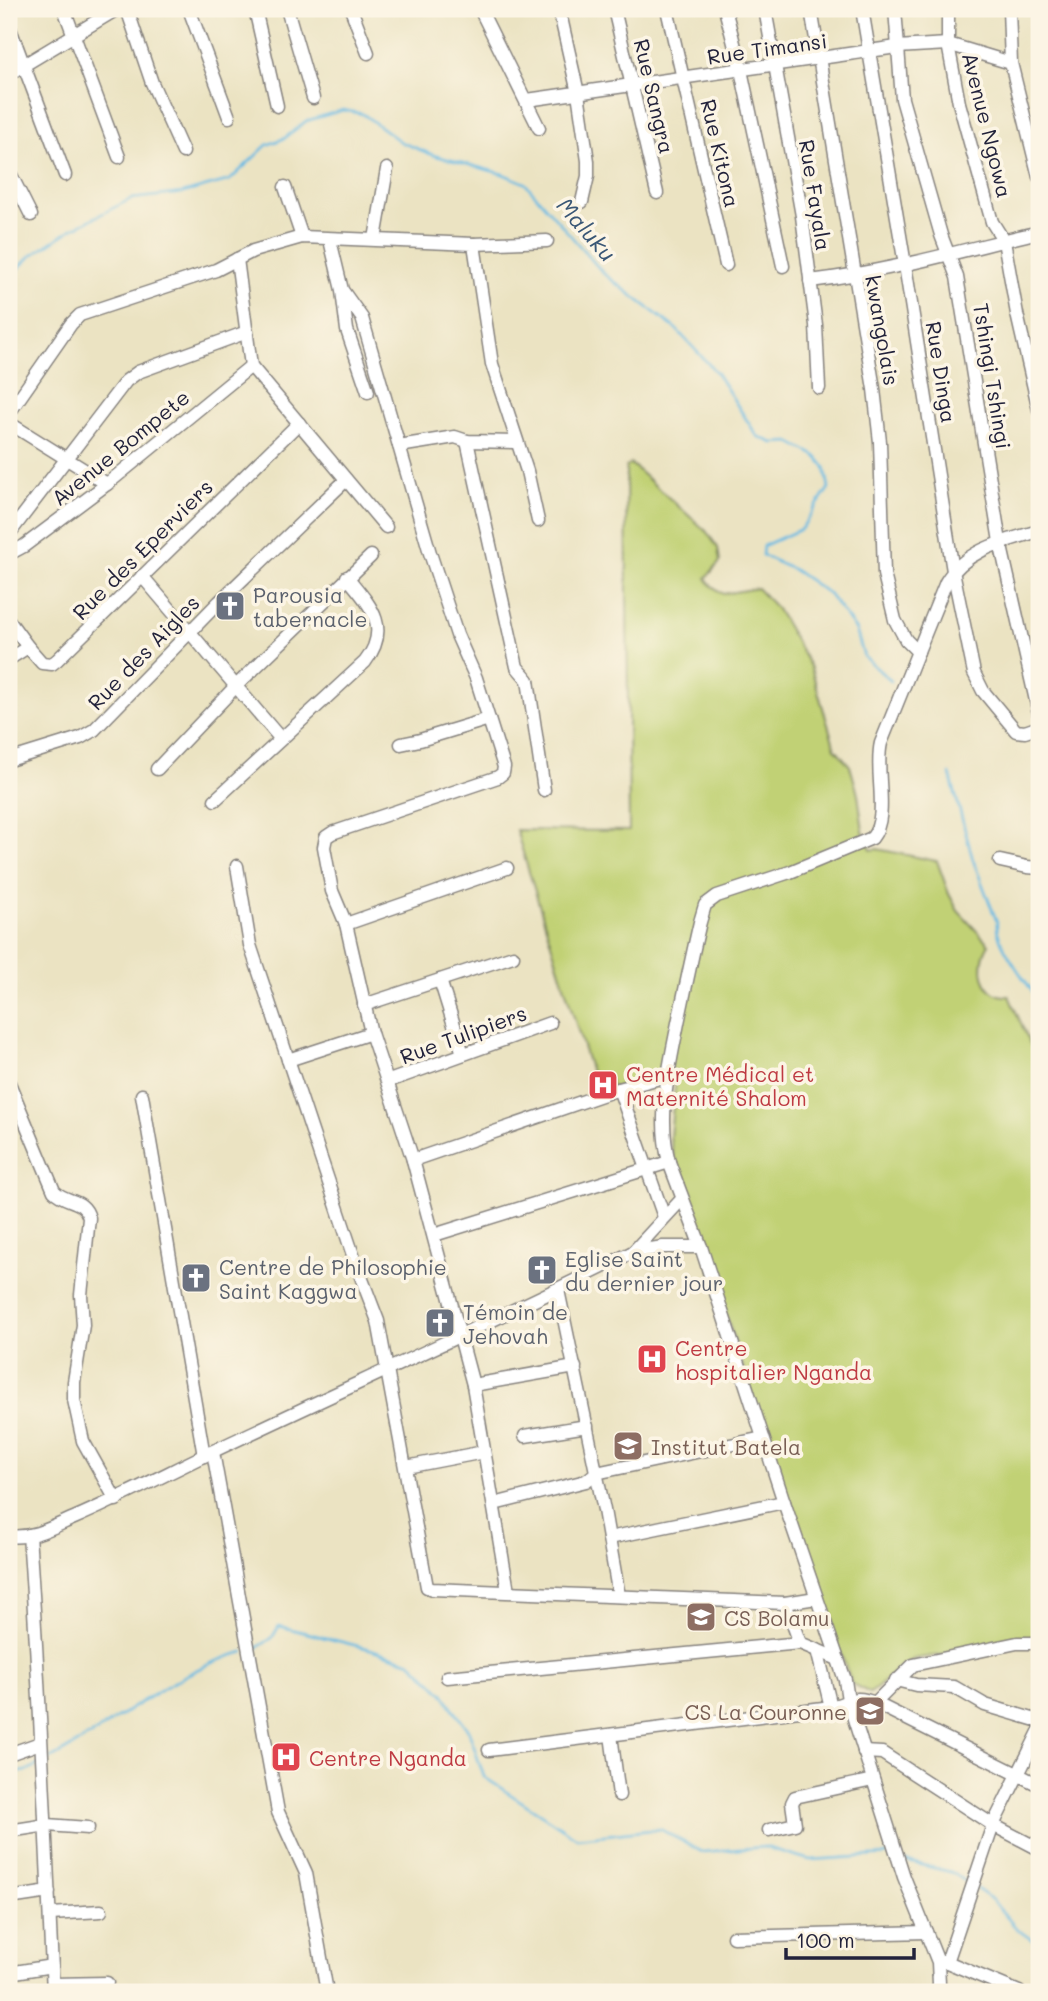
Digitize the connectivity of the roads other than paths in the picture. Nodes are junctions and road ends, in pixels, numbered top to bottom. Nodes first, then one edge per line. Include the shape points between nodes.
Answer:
1 (64, 9) edge
2 (117, 9) edge
3 (127, 9) edge
4 (189, 9) edge
5 (255, 9) edge
6 (287, 9) edge
7 (351, 9) edge
8 (480, 9) edge
9 (559, 9) edge
10 (614, 9) edge
11 (667, 9) edge
12 (725, 9) edge
13 (765, 9) edge
14 (811, 9) edge
15 (862, 9) edge
16 (895, 9) edge
17 (948, 9) edge
18 (1009, 9) edge
19 (9, 26) edge
20 (73, 36) junction
21 (948, 44) junction
22 (897, 47) junction
23 (869, 52) junction
24 (368, 53) dead end
25 (820, 60) junction
26 (1011, 63) junction
27 (24, 65) junction
28 (773, 66) junction
29 (741, 70) junction
30 (9, 74) edge
31 (684, 79) junction
32 (634, 86) junction
33 (578, 93) junction
34 (313, 98) dead end
35 (527, 100) junction
36 (277, 106) dead end
37 (229, 117) dead end
38 (539, 128) dead end
39 (183, 152) dead end
40 (119, 157) dead end
41 (387, 169) dead end
42 (9, 171) edge
43 (65, 175) dead end
44 (1039, 177) edge
45 (285, 187) dead end
46 (657, 193) dead end
47 (582, 202) dead end
48 (31, 215) dead end
49 (1039, 233) edge
50 (302, 237) junction
51 (375, 239) junction
52 (330, 240) junction
53 (547, 241) dead end
54 (1004, 241) junction
55 (474, 244) junction
56 (949, 256) junction
57 (237, 259) junction
58 (726, 265) dead end
59 (905, 265) junction
60 (783, 266) dead end
61 (854, 276) junction
62 (810, 281) junction
63 (342, 290) junction
64 (247, 332) junction
65 (251, 366) junction
66 (819, 388) dead end
67 (368, 392) dead end
68 (1039, 410) edge
69 (9, 413) edge
70 (299, 422) junction
71 (9, 423) edge
72 (467, 441) junction
73 (516, 442) junction
74 (399, 446) junction
75 (67, 460) junction
76 (346, 480) junction
77 (107, 484) junction
78 (538, 521) dead end
79 (386, 527) dead end
80 (1039, 531) edge
81 (9, 534) edge
82 (1000, 542) junction
83 (9, 554) edge
84 (371, 556) dead end
85 (953, 571) junction
86 (142, 576) junction
87 (347, 577) junction
88 (9, 621) edge
89 (190, 631) junction
90 (28, 647) junction
91 (918, 652) junction
92 (9, 659) edge
93 (237, 685) junction
94 (1039, 714) edge
95 (489, 719) junction
96 (1039, 727) edge
97 (281, 738) junction
98 (401, 744) dead end
99 (9, 760) edge
100 (157, 769) dead end
101 (544, 790) dead end
102 (215, 800) dead end
103 (1000, 861) dead end
104 (237, 866) dead end
105 (506, 868) dead end
106 (1039, 868) edge
107 (346, 923) junction
108 (513, 956) dead end
109 (440, 980) junction
110 (364, 1005) junction
111 (550, 1023) dead end
112 (371, 1033) junction
113 (463, 1054) junction
114 (288, 1060) junction
115 (667, 1076) junction
116 (388, 1081) junction
117 (9, 1083) edge
118 (619, 1089) junction
119 (142, 1094) dead end
120 (413, 1160) junction
121 (668, 1162) junction
122 (648, 1170) junction
123 (682, 1199) junction
124 (664, 1217) junction
125 (434, 1235) junction
126 (701, 1247) junction
127 (633, 1252) junction
128 (558, 1290) junction
129 (461, 1335) junction
130 (575, 1367) junction
131 (389, 1371) junction
132 (473, 1385) junction
133 (587, 1426) junction
134 (525, 1436) dead end
135 (763, 1438) junction
136 (484, 1452) junction
137 (209, 1454) junction
138 (406, 1467) junction
139 (596, 1473) junction
140 (116, 1500) junction
141 (783, 1502) junction
142 (494, 1504) junction
143 (29, 1535) junction
144 (9, 1536) edge
145 (609, 1538) junction
146 (508, 1591) junction
147 (619, 1596) junction
148 (816, 1598) junction
149 (785, 1603) junction
150 (800, 1643) junction
151 (1039, 1643) edge
152 (817, 1650) junction
153 (838, 1659) junction
154 (447, 1677) dead end
155 (896, 1680) junction
156 (848, 1700) junction
157 (875, 1703) junction
158 (831, 1707) junction
159 (1039, 1721) edge
160 (1039, 1732) edge
161 (611, 1735) junction
162 (40, 1746) junction
163 (489, 1750) dead end
164 (864, 1752) junction
165 (9, 1754) edge
166 (1019, 1776) junction
167 (873, 1780) junction
168 (1039, 1785) edge
169 (619, 1795) dead end
170 (47, 1825) junction
171 (993, 1825) junction
172 (88, 1828) dead end
173 (769, 1830) dead end
174 (9, 1831) edge
175 (1039, 1849) edge
176 (49, 1892) junction
177 (9, 1898) edge
178 (101, 1911) dead end
179 (51, 1914) junction
180 (926, 1932) junction
181 (733, 1937) dead end
182 (943, 1962) junction
183 (52, 1966) junction
184 (9, 1973) edge
185 (107, 1983) dead end
186 (53, 1988) edge
187 (327, 1992) edge
188 (937, 1992) edge
189 (1019, 1992) edge

1 - 20 street
2 - 20 street
3 - 39 street via 152,83
4 - 37 street
5 - 36 street
6 - 34 street
7 - 24 street
8 - 35 street
9 - 33 street
10 - 32 street, Rue Sangra
11 - 31 street, Rue Kitona
12 - 29 street
13 - 28 street, Rue Fayala
14 - 25 street, kwangolais
15 - 23 street, Rue Dinga
16 - 22 street, Tshingi Tshingi
17 - 21 street, Avenue Ngowa
18 - 26 street
19 - 27 street
20 - 27 street
20 - 40 street
21 - 22 street, Rue Timansi
21 - 26 street, Rue Timansi
21 - 54 street, Avenue Ngowa via 974,165 992,222
22 - 23 street, Rue Timansi
22 - 56 street, Tshingi Tshingi via 902,99
23 - 25 street, Rue Timansi
23 - 59 street, Rue Dinga
25 - 28 street, Rue Timansi
25 - 61 street, kwangolais
26 - 44 street
27 - 30 street
27 - 43 street
28 - 29 street, Rue Timansi
28 - 62 street, Rue Fayala
29 - 31 street, Rue Timansi
29 - 60 street
31 - 32 street, Rue Timansi
31 - 58 street, Rue Kitona
32 - 33 street, Rue Timansi
32 - 46 street, Rue Sangra
33 - 35 street, Rue Timansi
33 - 47 street via 588,161
35 - 38 street
41 - 51 street
42 - 48 street
45 - 50 street
49 - 54 street
50 - 52 street
50 - 57 street
51 - 52 street
51 - 55 street
52 - 63 street
53 - 55 street
54 - 56 street
54 - 68 street, Avenue Ngowa
55 - 73 street via 489,353
56 - 59 street
56 - 82 street, Tshingi Tshingi via 962,302
57 - 64 street
57 - 69 street via 80,315
59 - 61 street
59 - 85 street, Rue Dinga
61 - 62 street
61 - 91 street, kwangolais via 878,429 884,574 895,620
62 - 66 street, Rue Fayala
63 - 67 street via 347,330
63 - 74 street via 362,318
64 - 65 street
64 - 75 street via 133,376
65 - 70 street
65 - 77 street, Avenue Bompete
70 - 76 street
70 - 86 street, Rue des Eperviers
71 - 75 street
72 - 73 street
72 - 74 street via 455,437
72 - 101 street via 517,667 528,680
73 - 78 street
74 - 95 street via 454,628
75 - 77 street
75 - 81 street
76 - 79 street
76 - 89 street, Rue des Aigles
77 - 83 street, Avenue Bompete
80 - 82 street
82 - 85 street via 972,555
82 - 94 street, Tshingi Tshingi
84 - 87 street
85 - 91 street
85 - 96 street, Rue Dinga via 976,680 1013,728 1025,732
86 - 89 street
86 - 90 street, Rue des Eperviers via 52,664 42,663
87 - 93 street
87 - 97 street via 374,613 378,627 374,651
88 - 90 street
89 - 93 street
89 - 99 street, Rue des Aigles via 88,734
90 - 92 street
91 - 115 street via 879,750 879,823 872,838 717,896 705,905
93 - 97 street
93 - 100 street
95 - 98 street
95 - 107 street via 504,768 501,775 326,837 332,891
97 - 102 street
103 - 106 street
104 - 114 street via 250,946
105 - 107 street
107 - 110 street
108 - 109 street
109 - 110 street
109 - 113 street
110 - 112 street
111 - 113 street, Rue Tulipiers
112 - 114 street
112 - 116 street
113 - 116 street, Rue Tulipiers
114 - 131 street via 376,1315
115 - 118 street
115 - 121 street via 663,1122
116 - 120 street
117 - 140 street via 54,1191 84,1206 89,1218 74,1400 83,1441
118 - 120 street
118 - 122 street
119 - 137 street
120 - 125 street
121 - 122 street
121 - 123 street
122 - 124 street
122 - 125 street
123 - 124 street
123 - 126 street
124 - 127 street
125 - 129 street
126 - 127 street
126 - 135 street
127 - 128 street
128 - 129 street
128 - 130 street
129 - 131 street
129 - 132 street
130 - 132 street
130 - 133 street
131 - 137 street
131 - 138 street
132 - 136 street
133 - 134 street
133 - 139 street
135 - 139 street
135 - 141 street
136 - 138 street
136 - 142 street
137 - 140 street
137 - 187 street via 278,1812 306,1873
138 - 146 street via 427,1587
139 - 142 street via 586,1481
139 - 145 street
140 - 143 street
141 - 145 street
141 - 148 street
142 - 146 street
143 - 144 street
143 - 162 street
145 - 147 street
146 - 147 street
147 - 149 street
148 - 149 street
148 - 153 street
149 - 150 street
150 - 152 street
150 - 154 street
151 - 155 street via 1017,1643 930,1661 908,1668
152 - 153 street
152 - 158 street
153 - 156 street
155 - 157 street
155 - 159 street via 954,1687 985,1705
156 - 157 street via 862,1698
156 - 158 street
156 - 164 street
157 - 166 street
158 - 161 street
160 - 166 street
161 - 163 street
161 - 169 street
162 - 165 street
162 - 170 street
164 - 167 street
164 - 171 street via 882,1753
166 - 168 street
166 - 171 street
167 - 173 street via 795,1797 796,1824
167 - 180 street
170 - 172 street
170 - 174 street
170 - 176 street
171 - 175 street
171 - 182 street
176 - 177 street
176 - 179 street
178 - 179 street
179 - 183 street
180 - 181 street
180 - 182 street
182 - 188 street
182 - 189 street
183 - 184 street
183 - 186 street
185 - 186 street

